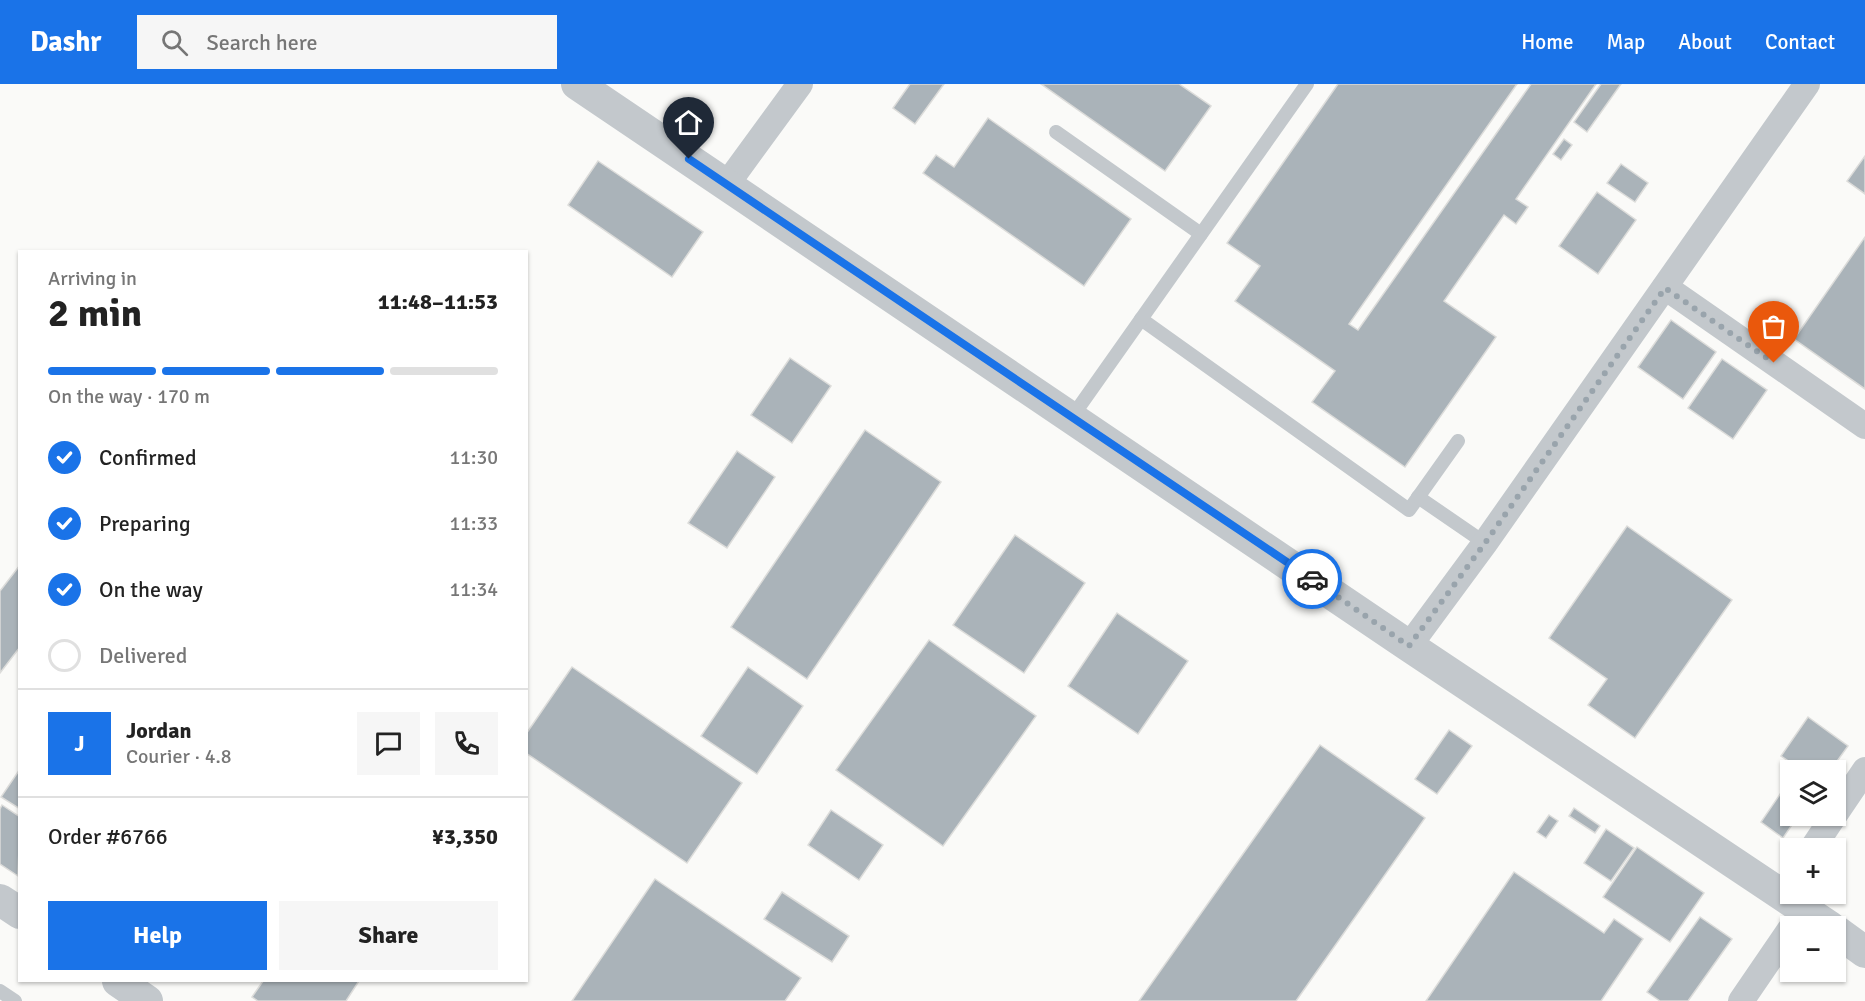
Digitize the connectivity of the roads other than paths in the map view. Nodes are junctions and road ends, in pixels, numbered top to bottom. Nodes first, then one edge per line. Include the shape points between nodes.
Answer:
1 (577, 84) edge
2 (800, 84) edge
3 (1307, 84) edge
4 (1807, 84) edge
5 (1056, 132) dead end
6 (727, 184) junction
7 (1201, 234) junction
8 (1665, 288) junction
9 (1141, 319) junction
10 (1072, 417) junction
11 (1865, 426) edge
12 (1458, 441) dead end
13 (1418, 497) junction
14 (1485, 543) junction
15 (1409, 646) junction
16 (1865, 770) edge
17 (1846, 798) edge
18 (0, 900) edge
19 (1792, 907) edge
20 (18, 913) edge
21 (1809, 916) edge
22 (1846, 938) edge
23 (1865, 952) edge
24 (119, 982) edge
25 (0, 991) edge
26 (15, 1001) edge
27 (147, 1001) edge
28 (1741, 1001) edge

1 - 6 street
2 - 6 street
3 - 7 lane
4 - 8 street
5 - 7 lane
6 - 10 street
7 - 9 lane
8 - 11 street
8 - 14 street
9 - 10 lane
9 - 13 lane via 1409,510
10 - 15 street
12 - 13 lane
13 - 14 lane
14 - 15 street
15 - 19 street
16 - 17 street
18 - 20 street
19 - 21 street
19 - 28 street
22 - 23 street
24 - 27 street
25 - 26 lane

